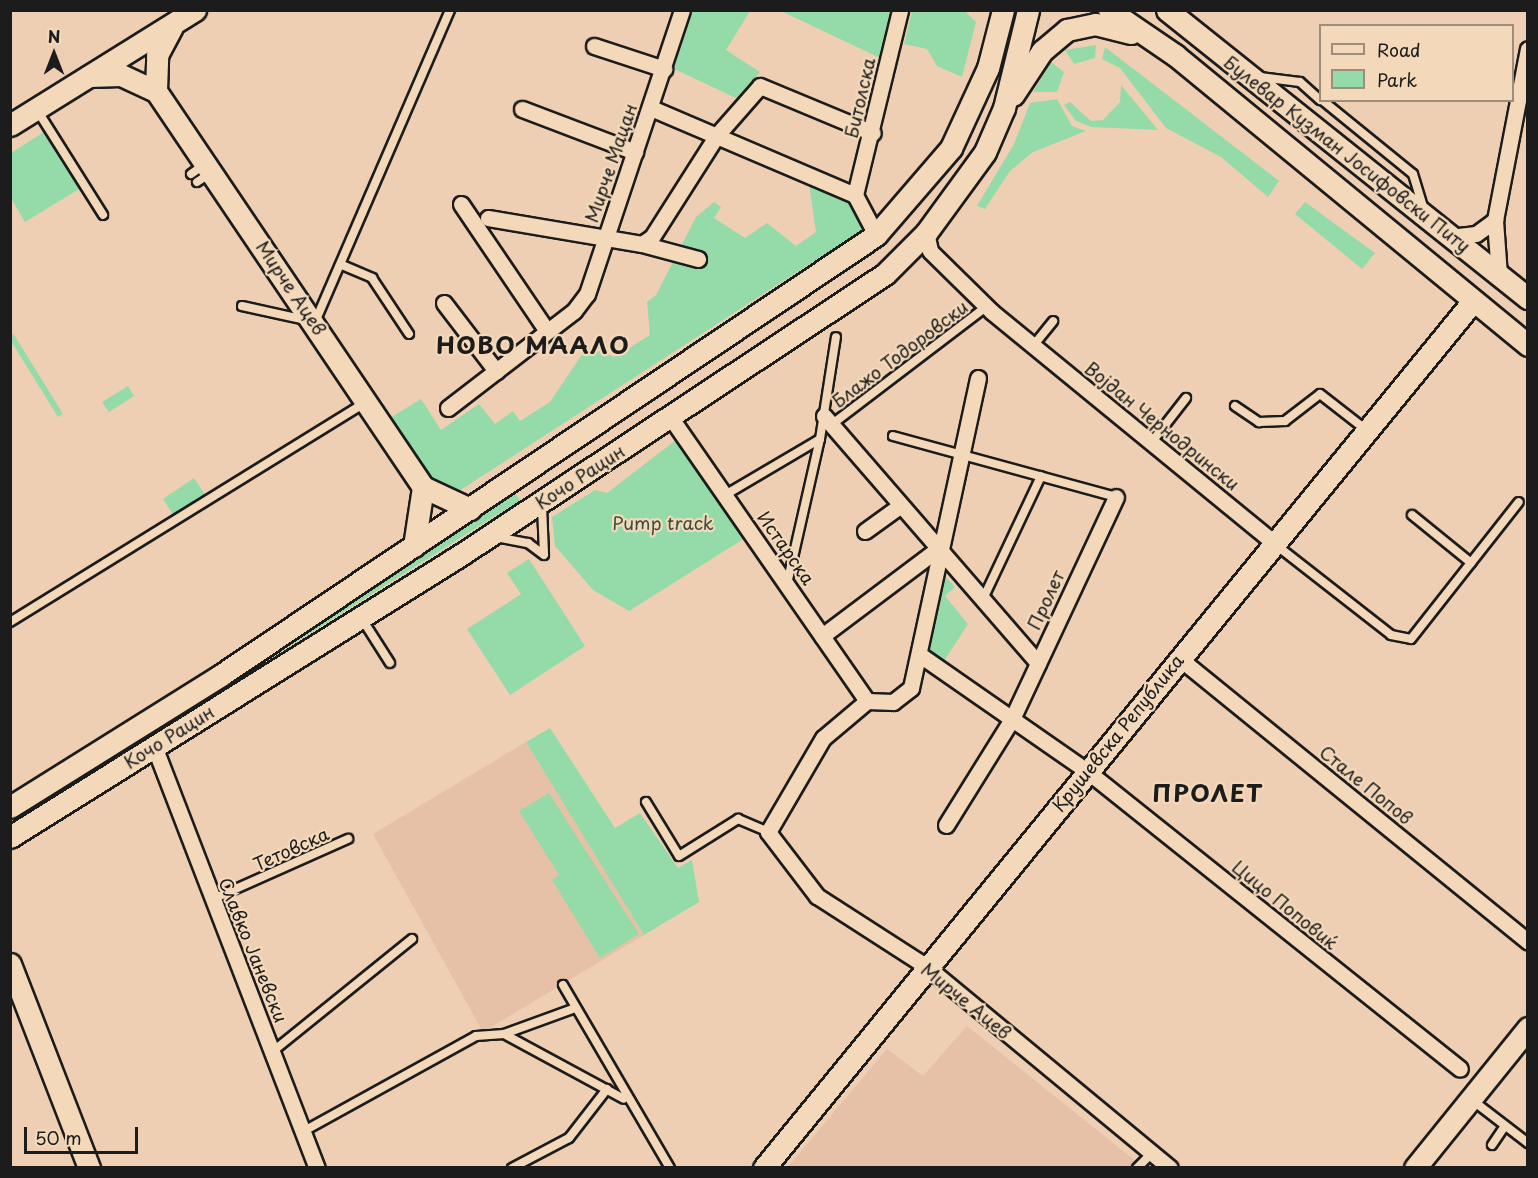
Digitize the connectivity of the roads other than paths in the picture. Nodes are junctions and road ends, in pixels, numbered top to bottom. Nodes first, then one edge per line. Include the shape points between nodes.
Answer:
1 (195, 10) edge
2 (450, 10) edge
3 (682, 10) edge
4 (900, 10) edge
5 (1003, 10) edge
6 (1028, 10) edge
7 (1109, 10) edge
8 (1167, 10) edge
9 (174, 24) junction
10 (594, 46) dead end
11 (1527, 49) edge
12 (1174, 55) junction
13 (664, 69) junction
14 (89, 76) junction
15 (1248, 76) junction
16 (156, 91) junction
17 (1319, 98) edge
18 (1323, 102) edge
19 (1523, 103) edge
20 (651, 108) junction
21 (1004, 108) junction
22 (37, 109) junction
23 (522, 109) dead end
24 (10, 125) edge
25 (873, 133) junction
26 (717, 135) junction
27 (635, 152) junction
28 (855, 195) junction
29 (461, 204) dead end
30 (103, 214) dead end
31 (1425, 217) junction
32 (488, 218) dead end
33 (1495, 220) junction
34 (926, 233) junction
35 (876, 235) junction
36 (607, 236) junction
37 (1450, 237) junction
38 (642, 244) junction
39 (698, 259) dead end
40 (342, 265) junction
41 (1499, 275) junction
42 (1527, 298) edge
43 (1473, 301) junction
44 (444, 303) dead end
45 (242, 306) dead end
46 (987, 306) junction
47 (1053, 321) dead end
48 (315, 322) junction
49 (548, 331) junction
50 (409, 334) dead end
51 (836, 337) dead end
52 (1527, 345) edge
53 (1033, 346) junction
54 (496, 371) junction
55 (978, 378) dead end
56 (1186, 398) dead end
57 (367, 403) junction
58 (1235, 406) dead end
59 (448, 408) dead end
60 (671, 418) junction
61 (828, 420) junction
62 (1365, 429) junction
63 (893, 436) dead end
64 (820, 439) junction
65 (1151, 443) junction
66 (961, 455) junction
67 (1041, 476) junction
68 (423, 487) junction
69 (725, 495) junction
70 (1116, 497) joint
71 (544, 501) junction
72 (1520, 502) dead end
73 (901, 505) junction
74 (471, 509) junction
75 (1412, 515) dead end
76 (865, 531) dead end
77 (488, 537) junction
78 (1273, 542) junction
79 (414, 546) junction
80 (939, 548) junction
81 (1471, 563) junction
82 (787, 584) junction
83 (982, 602) junction
84 (361, 618) junction
85 (10, 622) edge
86 (822, 636) junction
87 (920, 655) junction
88 (1179, 658) junction
89 (390, 663) dead end
90 (1038, 663) junction
91 (867, 701) junction
92 (1012, 720) junction
93 (154, 746) junction
94 (1087, 771) junction
95 (60, 776) junction
96 (10, 790) edge
97 (645, 802) dead end
98 (10, 807) edge
99 (946, 825) dead end
100 (768, 832) junction
101 (10, 837) edge
102 (348, 839) dead end
103 (212, 900) junction
104 (412, 939) dead end
105 (1527, 942) edge
106 (10, 964) edge
107 (927, 968) junction
108 (562, 985) dead end
109 (575, 1008) junction
110 (504, 1034) junction
111 (1523, 1039) edge
112 (272, 1052) junction
113 (1460, 1069) dead end
114 (607, 1089) junction
115 (1471, 1099) junction
116 (625, 1100) junction
117 (1505, 1126) junction
118 (304, 1131) junction
119 (1527, 1143) edge
120 (1492, 1145) dead end
121 (1152, 1153) junction
122 (89, 1167) edge
123 (317, 1167) edge
124 (512, 1167) edge
125 (670, 1167) edge
126 (764, 1167) edge
127 (1137, 1167) edge
128 (1170, 1167) edge
129 (1415, 1167) edge

1 - 9 street
2 - 40 lane
3 - 13 street, Мирче Мацан
4 - 25 street, Битолска
5 - 35 street, Кочо Рацин via 988,68 956,138 924,185
6 - 21 street, Кочо Рацин
7 - 12 street, Булевар Кузман Јосифовски Питу
8 - 15 street, Булевар Кузман Јосифовски Питу
9 - 14 street
9 - 16 street via 159,46
10 - 13 street
11 - 19 street
12 - 21 street, Булевар Кузман Јосифовски Питу via 1119,28 1076,26 1042,51
12 - 43 street, Булевар Кузман Јосифовски Питу
13 - 20 street, Мирче Мацан
14 - 16 street via 121,75
14 - 22 street
15 - 17 lane via 1300,82
15 - 31 street, Булевар Кузман Јосифовски Питу
16 - 48 street, Мирче Ацев via 201,173
18 - 31 lane via 1413,174
19 - 33 street
20 - 26 street
20 - 27 street, Мирче Мацан
21 - 34 street, Кочо Рацин via 966,184
22 - 24 street
22 - 30 lane
23 - 27 street
25 - 26 street via 760,86
25 - 28 street, Битолска
26 - 28 street
26 - 38 street via 652,237
27 - 36 street, Мирче Мацан
28 - 35 street
29 - 49 street
31 - 37 street, Булевар Кузман Јосифовски Питу
32 - 36 street
33 - 37 street via 1476,234
33 - 41 street
34 - 46 street, Војдан Чернодрински via 930,250
34 - 60 street, Кочо Рацин via 854,298
35 - 74 street, Кочо Рацин
36 - 38 street
36 - 49 street, Мирче Мацан via 587,294
37 - 41 street, Булевар Кузман Јосифовски Питу
38 - 39 street
40 - 48 lane
40 - 50 lane via 372,278
41 - 42 street, Булевар Кузман Јосифовски Питу
43 - 52 street, Булевар Кузман Јосифовски Питу
43 - 62 street, Крушевска Република
44 - 54 street
45 - 48 lane
46 - 53 street, Војдан Чернодрински
46 - 61 lane, Блажо Тодоровски
47 - 53 lane
48 - 57 street, Мирче Ацев
49 - 54 street, Мирче Мацан
51 - 61 lane
53 - 65 street, Војдан Чернодрински
54 - 59 street, Мирче Мацан
55 - 66 street
56 - 65 lane
57 - 68 street, Мирче Ацев
57 - 85 lane
58 - 62 lane via 1259,422 1285,422 1320,394
60 - 69 street, Истарска
60 - 71 street, Кочо Рацин
61 - 64 lane
61 - 73 street
62 - 78 street, Крушевска Република
63 - 66 lane
64 - 69 lane
64 - 82 lane
65 - 78 street, Војдан Чернодрински
66 - 67 lane
66 - 80 street
67 - 70 lane
67 - 83 lane
68 - 74 street
68 - 79 street
69 - 82 street, Истарска
70 - 90 street, Пролет
71 - 77 street, Кочо Рацин
71 - 77 lane via 544,555 528,543
72 - 81 lane
73 - 76 street
73 - 80 street
74 - 79 street, Кочо Рацин
75 - 81 lane
77 - 84 street, Кочо Рацин
78 - 81 lane, Војдан Чернодрински via 1391,635 1411,639
78 - 88 street, Крушевска Република
79 - 95 street, Кочо Рацин
80 - 83 street
80 - 86 street
80 - 87 street
82 - 86 street, Истарска
83 - 90 street
84 - 89 lane
84 - 93 street, Кочо Рацин
86 - 91 street, Истарска
87 - 91 street via 904,697 881,704
87 - 92 street
88 - 94 street, Крушевска Република
88 - 105 street, Стале Попов
90 - 92 street, Пролет
91 - 100 street via 808,756
92 - 94 street
92 - 99 street, Пролет
93 - 101 street, Кочо Рацин
93 - 103 street, Славко Јаневски
94 - 107 street, Крушевска Република
94 - 113 street, Цицо Поповиќ
95 - 96 street
95 - 98 street, Кочо Рацин
97 - 100 lane, Мирче Ацев via 680,856 738,819
100 - 107 street, Мирче Ацев via 817,896
102 - 103 lane, Тетовска
103 - 112 street, Славко Јаневски
104 - 112 lane
106 - 122 street
107 - 121 street, Мирче Ацев
107 - 126 street, Крушевска Република
108 - 109 lane
109 - 110 lane
109 - 116 lane
110 - 114 lane
110 - 118 lane via 476,1036
111 - 115 street
112 - 118 street, Славко Јаневски via 284,1094
114 - 116 lane
114 - 124 lane via 569,1138
115 - 117 lane
115 - 129 street
116 - 125 lane
117 - 119 lane
117 - 120 lane
118 - 123 street, Славко Јаневски
121 - 127 lane
121 - 128 street, Мирче Ацев

